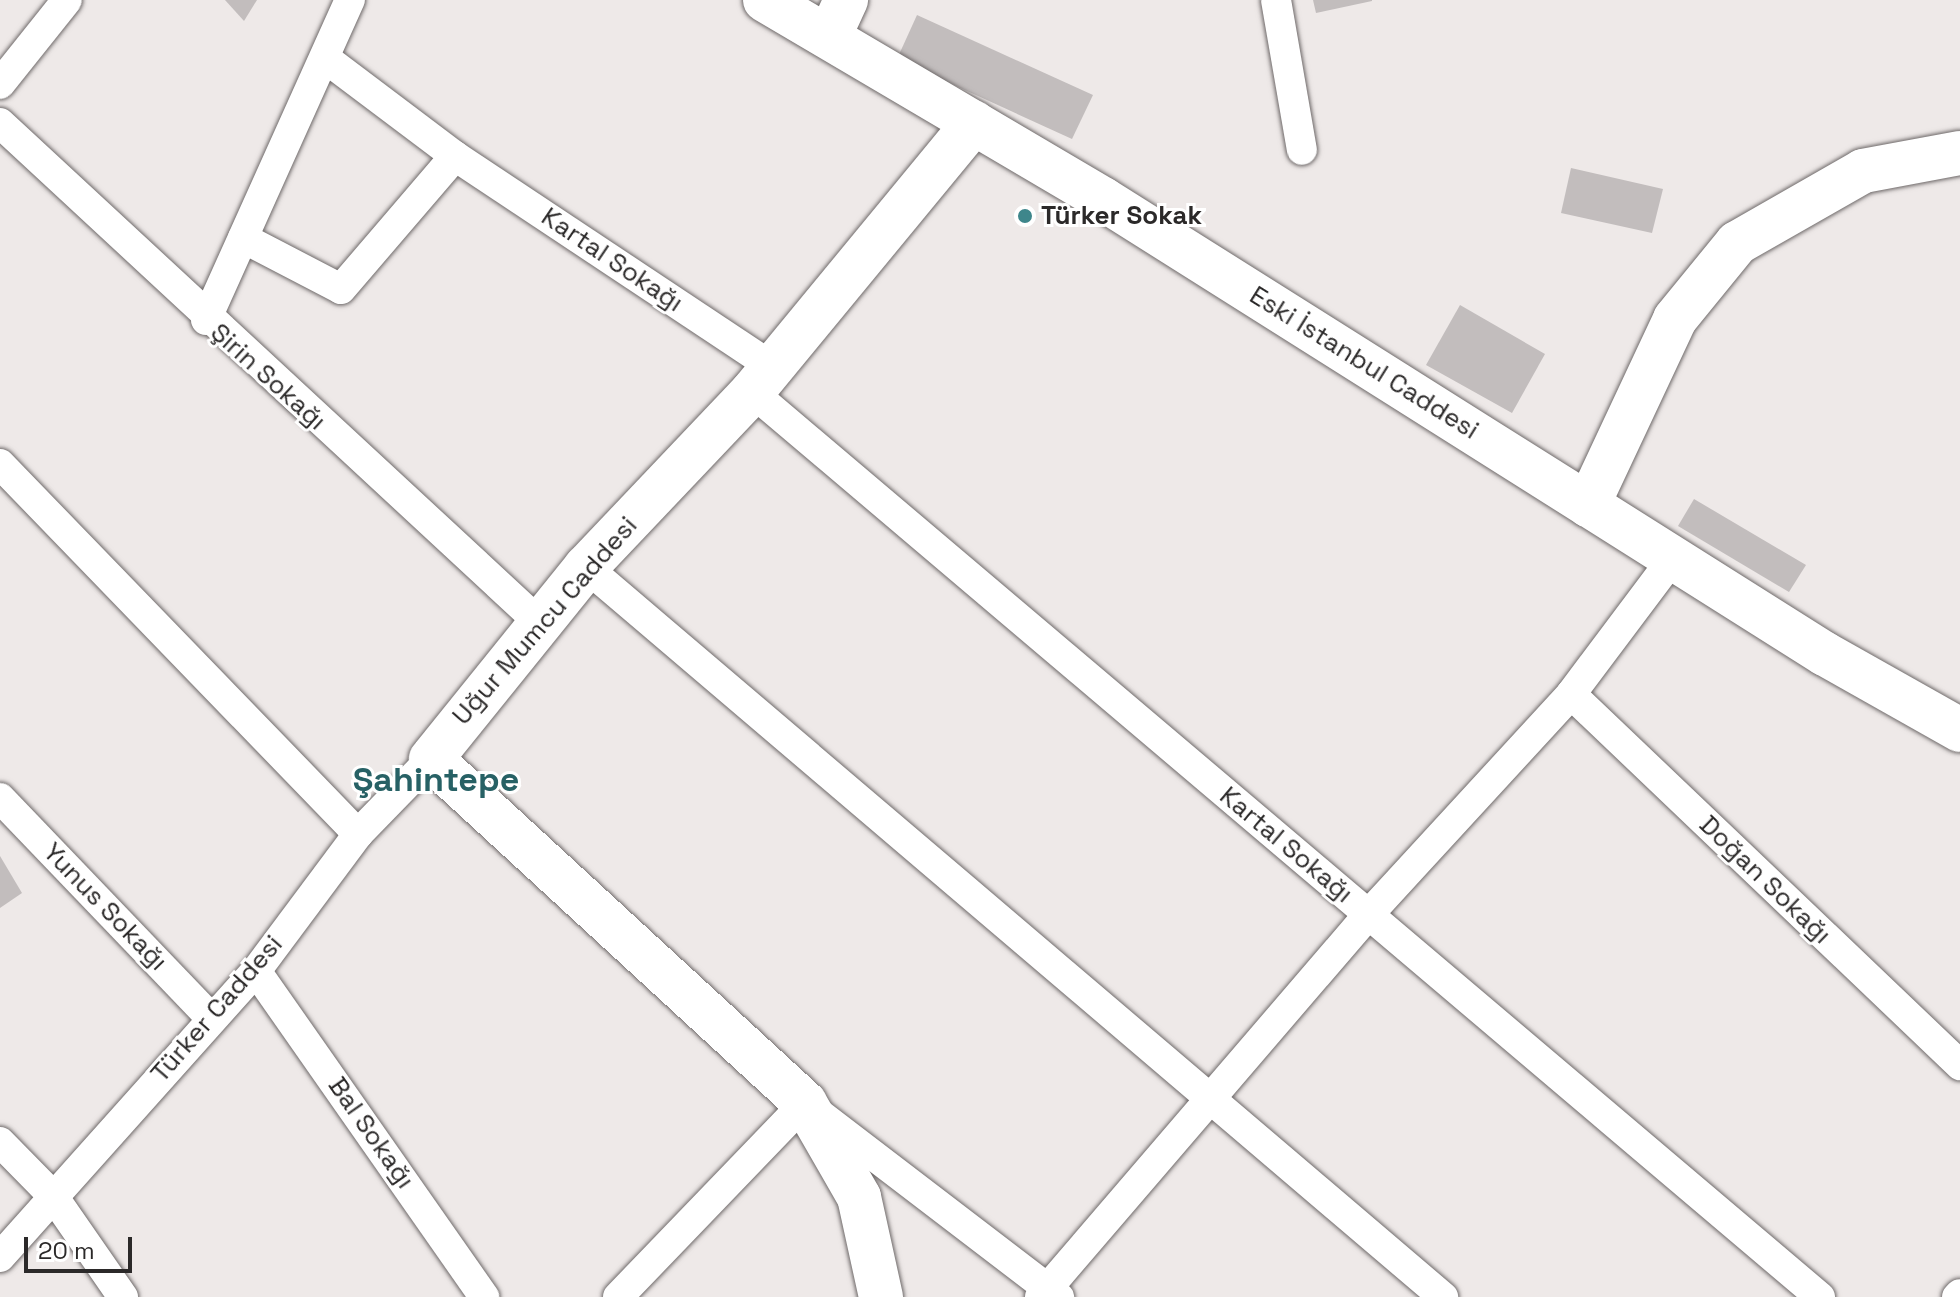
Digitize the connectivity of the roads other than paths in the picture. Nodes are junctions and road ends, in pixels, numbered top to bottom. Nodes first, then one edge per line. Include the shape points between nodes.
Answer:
1 (67, 0) edge
2 (350, 0) edge
3 (765, 0) edge
4 (1276, 0) edge
5 (838, 19) edge
6 (325, 58) junction
7 (0, 84) edge
8 (0, 123) edge
9 (974, 123) junction
10 (1302, 150) dead end
11 (1960, 153) edge
12 (455, 156) junction
13 (243, 238) junction
14 (206, 320) junction
15 (760, 379) junction
16 (0, 464) edge
17 (1588, 505) junction
18 (1674, 557) junction
19 (586, 567) junction
20 (542, 625) junction
21 (1571, 694) junction
22 (1960, 730) edge
23 (431, 759) junction
24 (0, 798) edge
25 (358, 834) junction
26 (1368, 915) junction
27 (256, 971) junction
28 (209, 1016) junction
29 (1960, 1065) edge
30 (1208, 1102) junction
31 (805, 1103) junction
32 (0, 1142) edge
33 (53, 1196) junction
34 (0, 1257) edge
35 (1049, 1294) edge
36 (123, 1297) edge
37 (484, 1297) edge
38 (618, 1297) edge
39 (881, 1297) edge
40 (1443, 1297) edge
41 (1820, 1297) edge

1 - 7 street
2 - 6 street
3 - 5 street, Eski İstanbul Caddesi
4 - 10 street
5 - 9 street, Eski İstanbul Caddesi
6 - 12 street, Kartal Sokağı
6 - 13 street
8 - 14 street, Şirin Sokağı
9 - 15 street, Uğur Mumcu Caddesi
9 - 17 street, Eski İstanbul Caddesi
11 - 17 street via 1863,171 1737,243 1675,319
12 - 13 street via 341,289
12 - 15 street, Kartal Sokağı
13 - 14 street
14 - 20 street, Şirin Sokağı
15 - 19 street, Uğur Mumcu Caddesi
15 - 26 street, Kartal Sokağı
16 - 25 street
17 - 18 street, Eski İstanbul Caddesi
18 - 21 street
18 - 22 street, Eski İstanbul Caddesi
19 - 20 street, Uğur Mumcu Caddesi
19 - 30 street
20 - 23 street, Uğur Mumcu Caddesi
21 - 26 street
21 - 29 street, Doğan Sokağı
23 - 25 street, Türker Caddesi
23 - 31 street
24 - 28 street, Yunus Sokağı
25 - 27 street, Türker Caddesi
26 - 30 street
26 - 41 street, Kartal Sokağı
27 - 28 street, Türker Caddesi
27 - 37 street, Bal Sokağı
28 - 33 street, Türker Caddesi
30 - 35 street
30 - 40 street
31 - 35 street
31 - 38 street
31 - 39 street via 859,1197
32 - 33 street
33 - 34 street, Türker Caddesi
33 - 36 street

